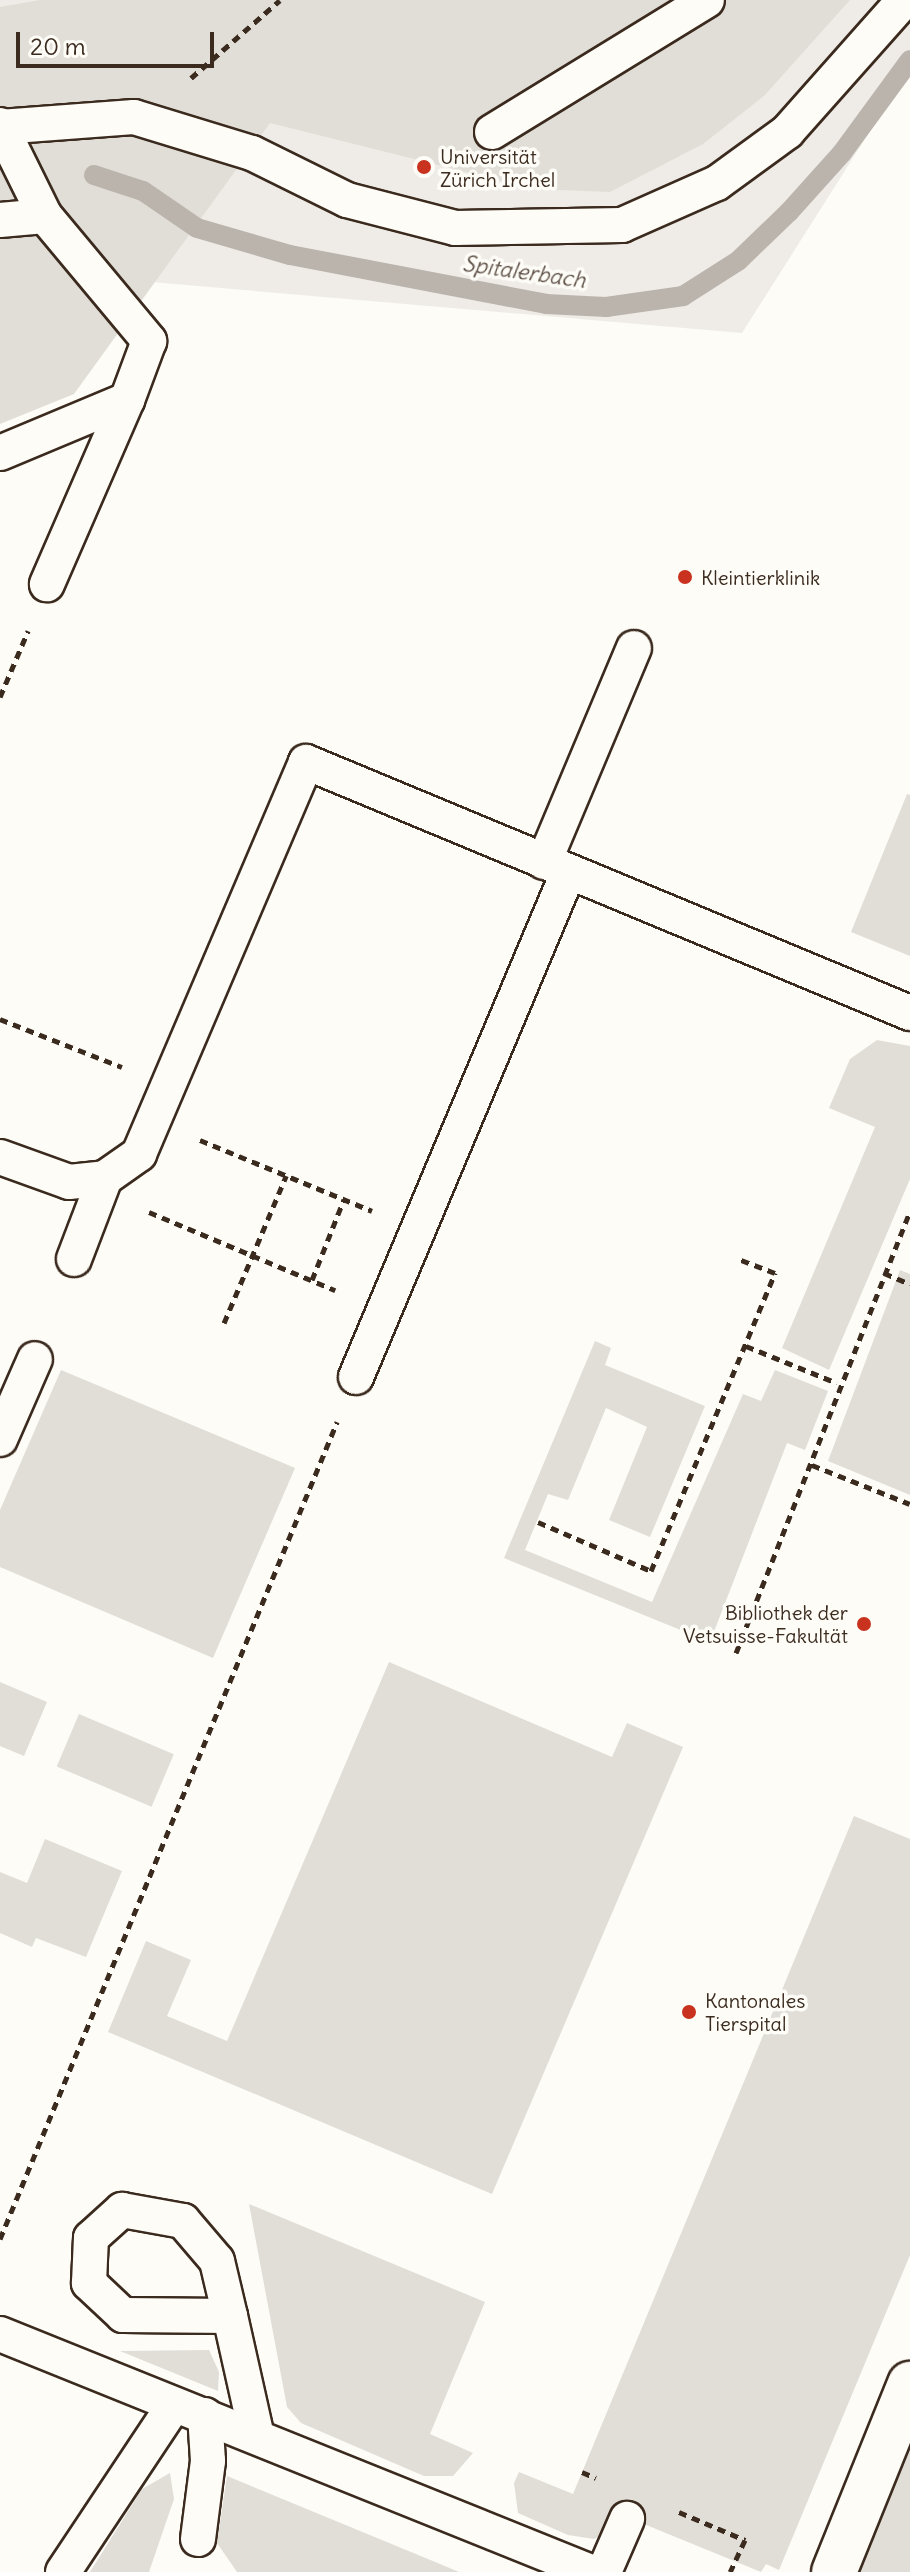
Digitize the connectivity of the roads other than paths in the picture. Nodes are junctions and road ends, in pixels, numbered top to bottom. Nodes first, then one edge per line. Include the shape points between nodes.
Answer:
1 (707, 0) edge
2 (904, 0) edge
3 (1, 126) edge
4 (492, 132) dead end
5 (45, 216) junction
6 (0, 220) edge
7 (127, 400) junction
8 (0, 453) edge
9 (47, 584) road end
10 (634, 648) dead end
11 (556, 867) junction
12 (910, 1013) edge
13 (0, 1157) edge
14 (105, 1178) junction
15 (74, 1259) dead end
16 (35, 1359) dead end
17 (356, 1377) road end
18 (0, 1439) edge
19 (230, 2316) dead end
20 (0, 2334) edge
21 (910, 2384) edge
22 (190, 2410) junction
23 (257, 2437) junction
24 (627, 2519) dead end
25 (198, 2539) dead end
26 (63, 2572) edge
27 (591, 2572) edge
28 (604, 2572) edge
29 (834, 2572) edge

1 - 4 lane
2 - 3 lane via 787,132 717,183 622,225 455,228 347,200 252,153 134,117
3 - 5 lane
5 - 6 lane
5 - 7 lane via 149,341
7 - 8 lane
7 - 9 lane
10 - 11 lane
11 - 12 lane
11 - 14 lane via 306,762 156,1122 139,1154
11 - 17 lane
13 - 14 lane via 69,1182
14 - 15 lane
16 - 18 lane
19 - 23 lane
20 - 22 lane
21 - 29 street
22 - 23 lane
22 - 25 lane via 208,2461
22 - 26 lane
23 - 27 lane
24 - 28 lane

